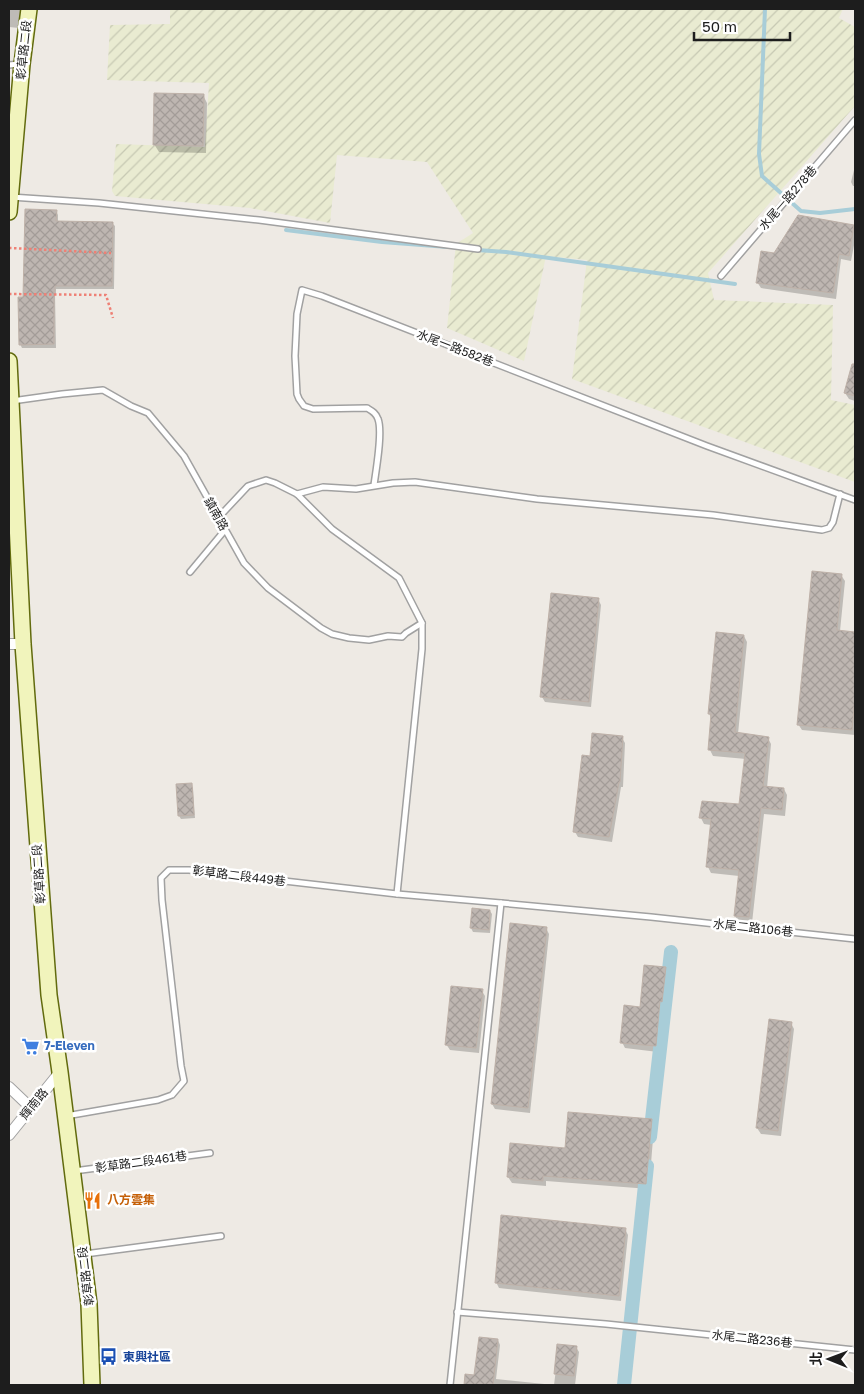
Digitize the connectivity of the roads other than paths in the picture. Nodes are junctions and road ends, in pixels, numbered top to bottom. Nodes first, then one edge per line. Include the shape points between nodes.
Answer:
1 (29, 9) edge
2 (16, 64) edge
3 (855, 120) edge
4 (9, 204) edge
5 (478, 249) dead end
6 (721, 276) dead end
7 (9, 361) edge
8 (11, 401) junction
9 (374, 486) junction
10 (297, 494) junction
11 (840, 494) junction
12 (855, 500) edge
13 (218, 518) junction
14 (225, 530) junction
15 (190, 572) dead end
16 (422, 623) junction
17 (16, 644) edge
18 (398, 894) junction
19 (501, 903) junction
20 (650, 917) joint
21 (855, 938) edge
22 (60, 1072) junction
23 (9, 1087) edge
24 (31, 1108) junction
25 (66, 1116) junction
26 (9, 1135) edge
27 (210, 1153) dead end
28 (72, 1172) junction
29 (221, 1236) dead end
30 (83, 1254) junction
31 (457, 1312) junction
32 (855, 1350) edge
33 (92, 1385) edge
34 (450, 1385) edge

1 - 2 street, 彰草路二段
2 - 4 street, 彰草路二段
3 - 6 lane, 水尾一路278巷
4 - 5 lane via 100,203
7 - 8 street, 彰草路二段
8 - 13 lane, 鎮南路 via 103,390 148,413 184,456
8 - 17 street, 彰草路二段
9 - 10 lane via 356,490 323,486
9 - 11 lane via 415,482 537,499 713,515 822,530 833,522
9 - 11 lane, 水尾一路582巷 via 380,430 374,412 368,408 313,410 304,406 297,394 297,314 302,290
10 - 13 lane via 266,480 248,486
10 - 16 lane via 332,529 399,578
11 - 12 lane, 水尾一路582巷
13 - 14 lane, 鎮南路
14 - 15 lane
14 - 16 lane, 鎮南路 via 244,563 268,588 332,634 369,640 402,637
16 - 18 lane
17 - 22 street, 彰草路二段 via 49,995
18 - 19 lane, 彰草路二段449巷
18 - 25 lane, 彰草路二段449巷 via 169,870 161,878 162,900 184,1081 172,1095 158,1100
19 - 20 lane, 彰草路二段449巷
19 - 31 lane
20 - 21 lane, 水尾二路106巷
22 - 24 street, 輝南路
22 - 25 street, 彰草路二段
23 - 24 street
24 - 26 street, 輝南路
25 - 28 street, 彰草路二段
27 - 28 lane, 彰草路二段461巷
28 - 30 street, 彰草路二段
29 - 30 lane
30 - 33 street, 彰草路二段 via 89,1304
31 - 32 lane, 水尾二路236巷
31 - 34 lane

